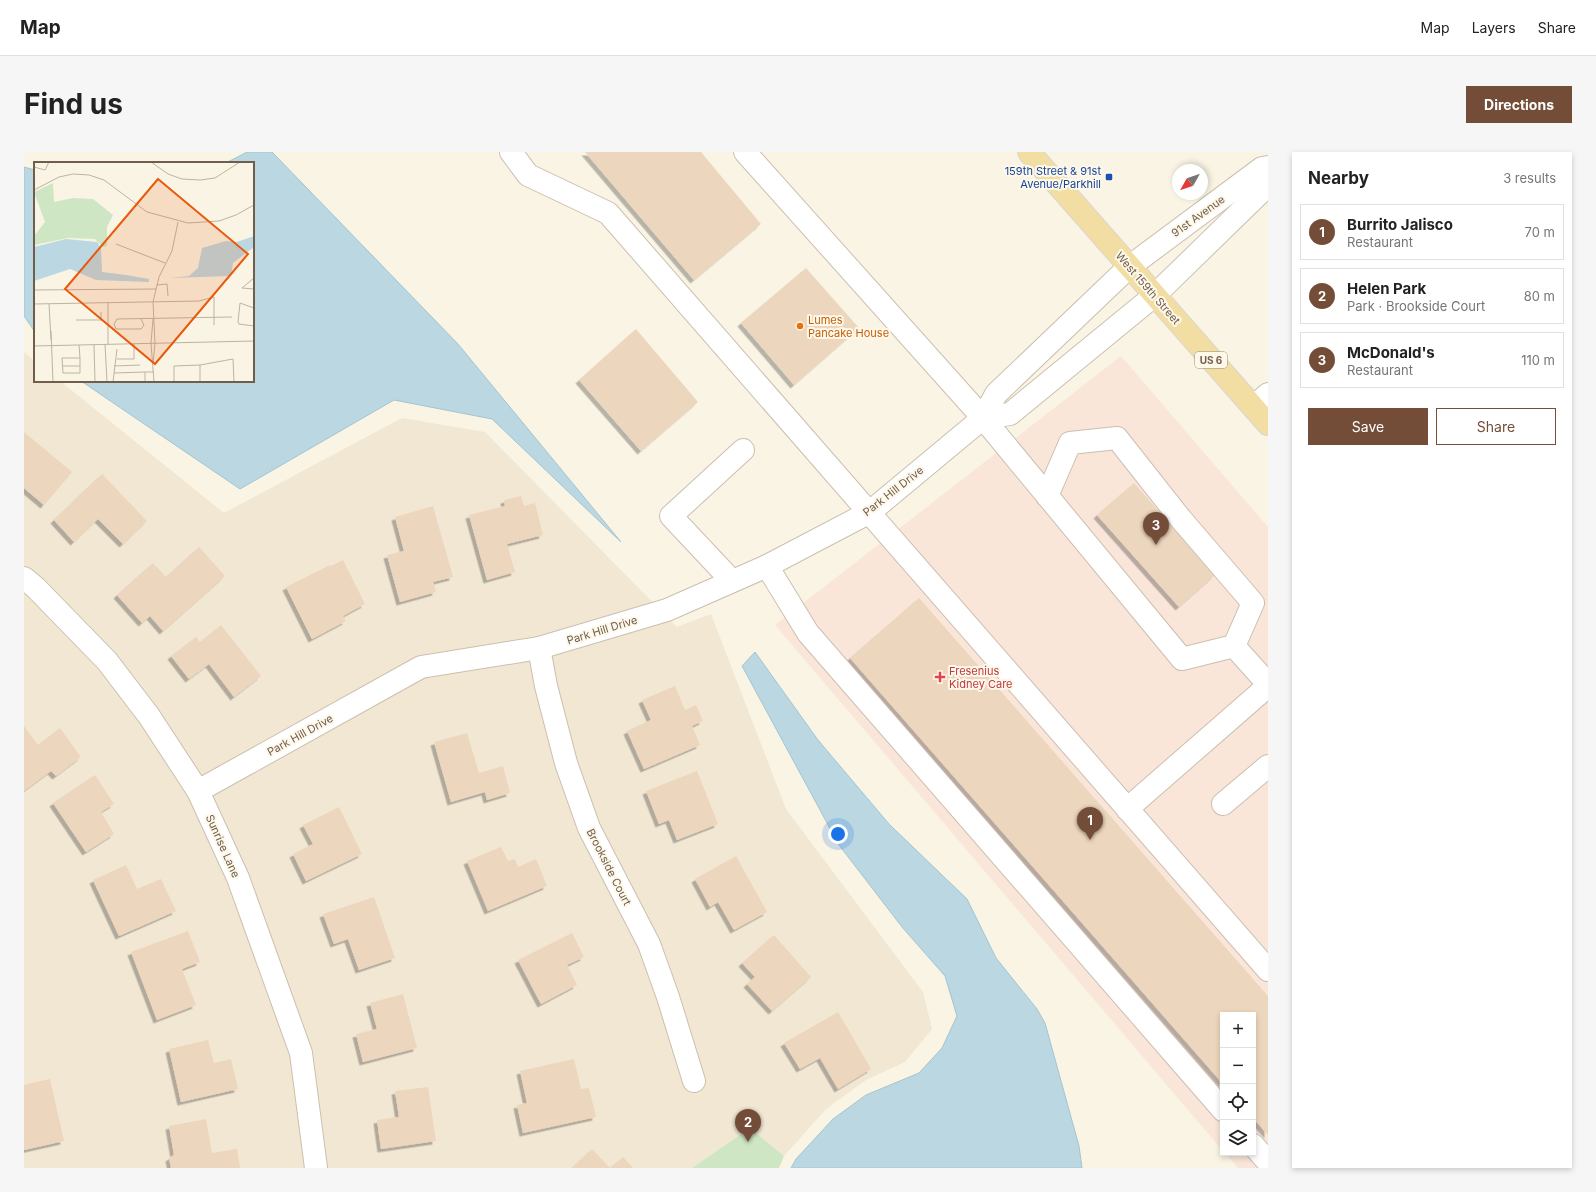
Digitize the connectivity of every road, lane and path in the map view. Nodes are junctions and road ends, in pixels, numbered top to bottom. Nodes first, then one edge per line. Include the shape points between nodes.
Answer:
1 (511, 152) edge
2 (745, 152) edge
3 (1029, 152) edge
4 (1268, 167) edge
5 (1268, 185) edge
6 (1129, 267) junction
7 (1154, 295) junction
8 (1260, 401) edge
9 (983, 418) junction
10 (1268, 424) edge
11 (743, 450) dead end
12 (1047, 496) junction
13 (870, 512) junction
14 (767, 566) junction
15 (24, 578) edge
16 (732, 582) junction
17 (1234, 646) junction
18 (539, 648) junction
19 (1268, 685) edge
20 (1268, 766) edge
21 (198, 791) junction
22 (1223, 804) dead end
23 (1127, 808) junction
24 (1268, 970) edge
25 (694, 1080) dead end
26 (1220, 1107) edge
27 (1256, 1148) edge
28 (1268, 1162) edge
29 (316, 1168) edge

1 - 13 street via 528,175 608,213
2 - 9 street
3 - 6 main road, West 159th Street / US 6
4 - 6 street, 91st Avenue via 1262,168
5 - 7 street, 91st Avenue
6 - 7 main road, West 159th Street / US 6
6 - 9 street, Park Hill Drive via 996,394
7 - 8 main road, West 159th Street / US 6
7 - 9 street via 1010,414
8 - 10 main road, West 159th Street / US 6
9 - 12 street
9 - 13 street, Park Hill Drive
11 - 16 street via 671,516
12 - 17 street via 1182,659
12 - 17 street via 1070,443 1117,438 1180,518 1253,602
13 - 14 street, Park Hill Drive
13 - 23 street
14 - 16 street, Park Hill Drive
14 - 26 street via 808,633
15 - 21 street, Sunrise Lane via 107,661 149,716
16 - 18 street, Park Hill Drive via 667,610
17 - 19 street
18 - 21 street, Park Hill Drive via 421,667
18 - 25 street, Brookside Court via 566,763 589,828 649,944
19 - 23 street
20 - 22 street
21 - 29 street, Sunrise Lane via 238,878 301,1052
23 - 24 street
27 - 28 street

